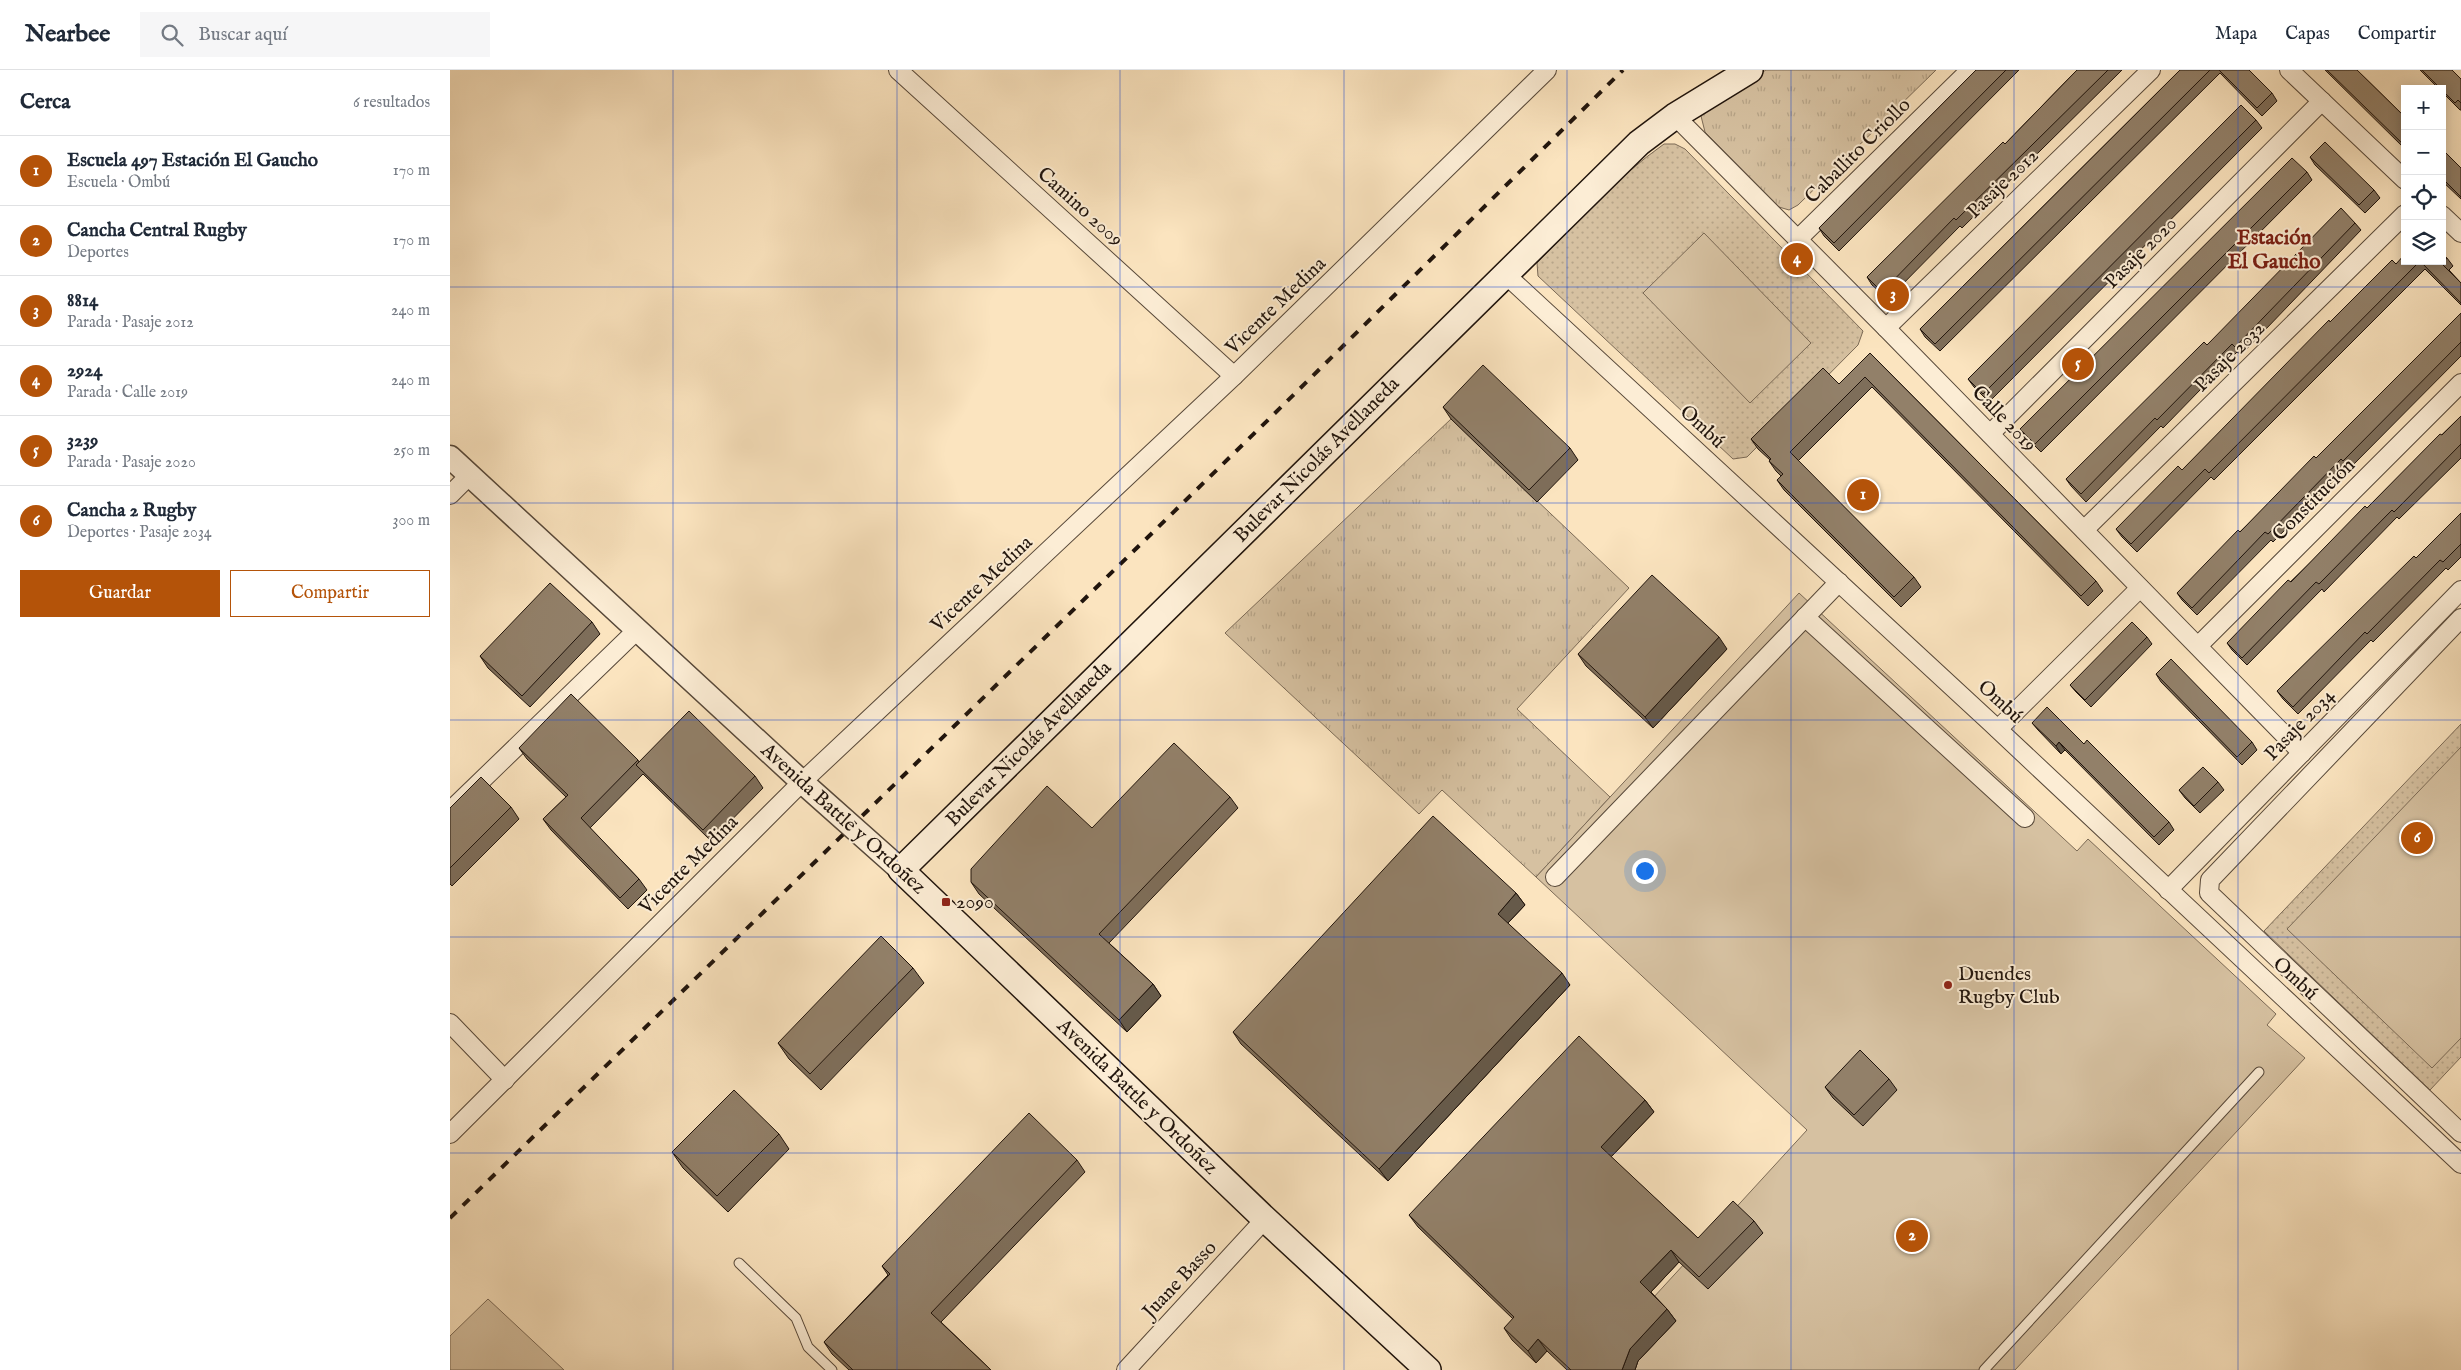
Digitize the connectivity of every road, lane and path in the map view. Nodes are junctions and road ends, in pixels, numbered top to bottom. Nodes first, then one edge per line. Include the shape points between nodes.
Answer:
1 (898, 70) edge
2 (1547, 70) edge
3 (1750, 70) edge
4 (1970, 70) edge
5 (2150, 70) edge
6 (2289, 70) edge
7 (2322, 101) junction
8 (1675, 116) junction
9 (2401, 176) edge
10 (2401, 218) edge
11 (2446, 219) edge
12 (2461, 233) edge
13 (1797, 240) junction
14 (1506, 274) junction
15 (1886, 328) junction
16 (1234, 376) junction
17 (2461, 383) edge
18 (1990, 434) junction
19 (450, 457) edge
20 (470, 475) junction
21 (450, 495) edge
22 (2084, 530) junction
23 (1839, 582) junction
24 (2140, 588) junction
25 (2461, 590) edge
26 (1805, 617) junction
27 (2461, 618) edge
28 (637, 630) junction
29 (2198, 646) junction
30 (1998, 729) junction
31 (2302, 753) junction
32 (802, 782) junction
33 (450, 811) edge
34 (2025, 818) dead end
35 (901, 870) junction
36 (1555, 876) dead end
37 (2168, 890) junction
38 (450, 1023) edge
39 (2259, 1072) dead end
40 (505, 1080) junction
41 (2461, 1133) edge
42 (450, 1134) edge
43 (2461, 1164) edge
44 (1265, 1219) junction
45 (739, 1263) dead end
46 (832, 1370) edge
47 (1126, 1370) edge
48 (1428, 1370) edge
49 (1984, 1370) edge

1 - 16 street, Camino 2009
2 - 16 street, Vicente Medina
3 - 8 main road, Bulevar Nicolás Avellaneda
4 - 13 street, Caballito Criollo
5 - 15 street, Pasaje 2012
6 - 7 street
7 - 9 street
7 - 18 street, Pasaje 2020
8 - 13 street, Calle 2019
8 - 14 main road, Bulevar Nicolás Avellaneda via 1640,143
10 - 22 street, Pasaje 2032
11 - 12 street
13 - 15 street, Calle 2019
14 - 23 street, Ombú
14 - 35 main road, Bulevar Nicolás Avellaneda
15 - 18 street, Calle 2019
16 - 32 street, Vicente Medina
17 - 29 street, Constitución
18 - 22 street, Calle 2019
19 - 20 street, Avenida Battle y Ordoñez
20 - 21 street
20 - 28 street, Avenida Battle y Ordoñez
22 - 24 street, Calle 2019
23 - 26 street
23 - 30 street, Ombú
24 - 29 street, Calle 2019
24 - 30 street
25 - 31 street, Pasaje 2034
26 - 34 street
26 - 36 street
27 - 41 street via 2210,880 2209,893
28 - 32 street, Avenida Battle y Ordoñez
28 - 33 street
29 - 31 street, Calle 2019
30 - 37 street, Ombú
31 - 37 street, Pasaje 2034
32 - 35 street, Avenida Battle y Ordoñez
32 - 40 street, Vicente Medina
35 - 44 main road, Avenida Battle y Ordoñez
37 - 43 street, Ombú
38 - 40 street
39 - 49 lane
40 - 42 street, Vicente Medina
44 - 47 street, Juane Basso
44 - 48 main road, Avenida Battle y Ordoñez
45 - 46 lane via 796,1318 808,1347

